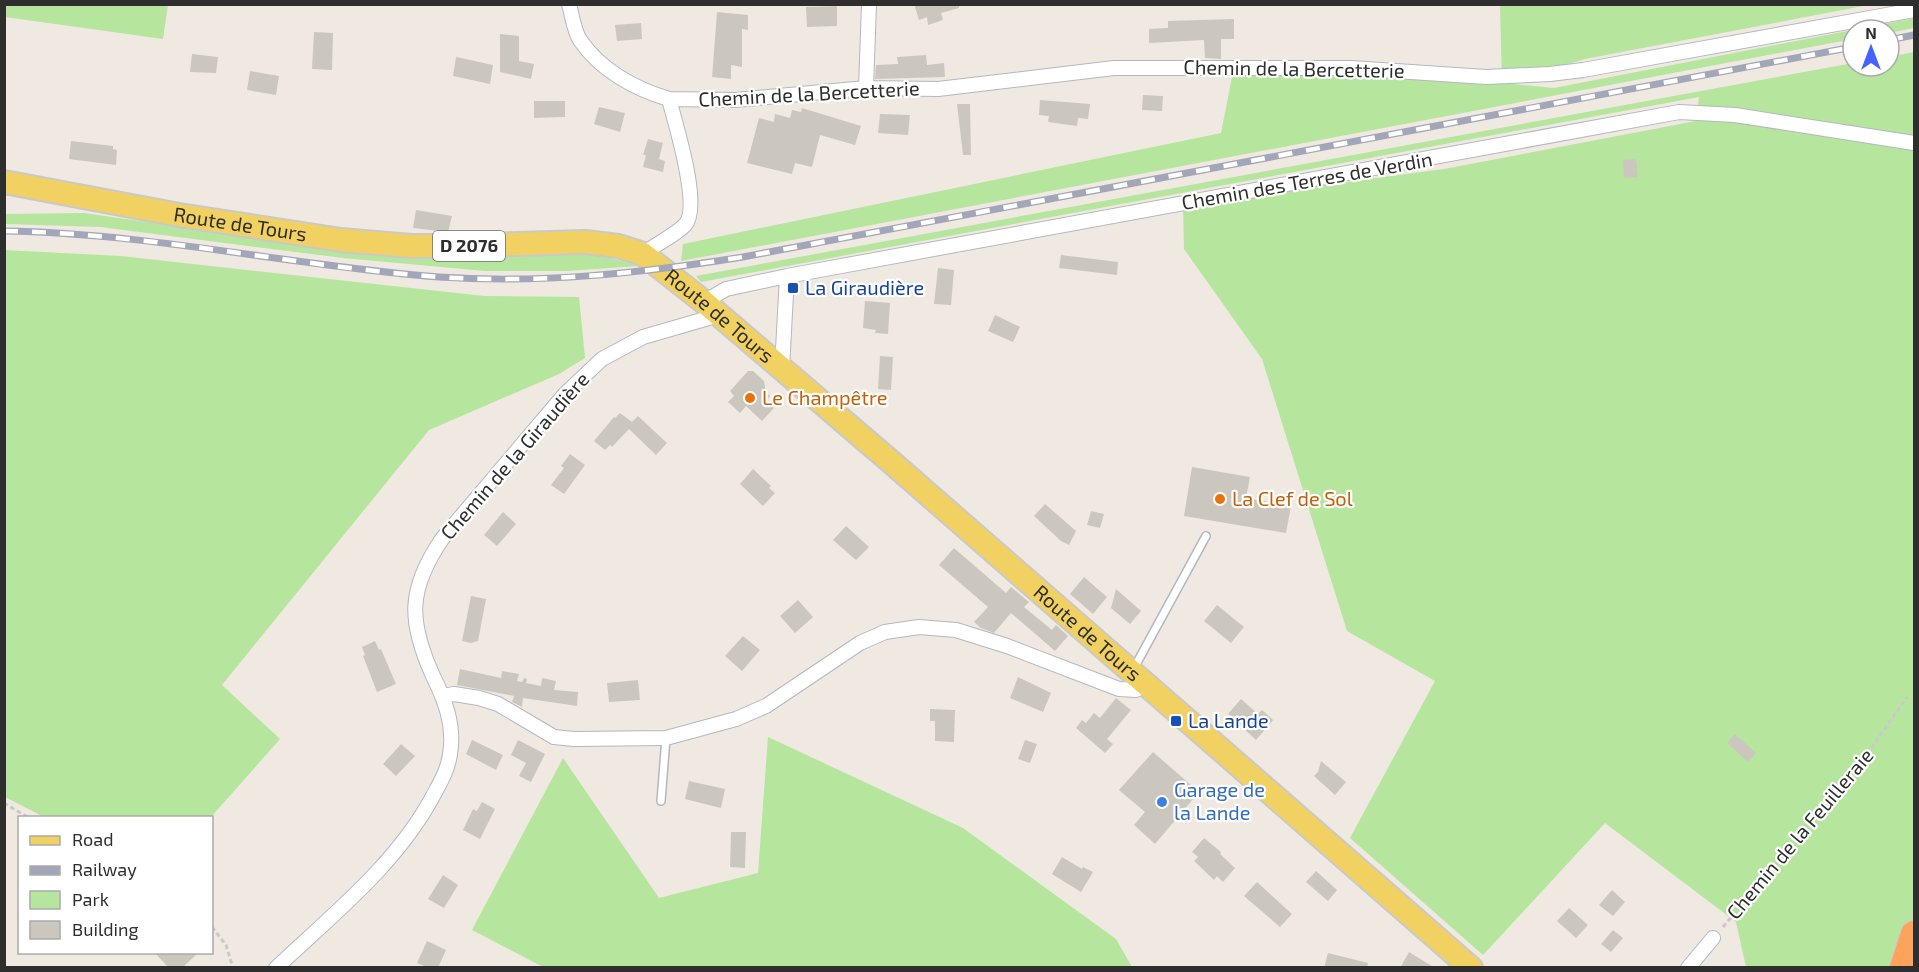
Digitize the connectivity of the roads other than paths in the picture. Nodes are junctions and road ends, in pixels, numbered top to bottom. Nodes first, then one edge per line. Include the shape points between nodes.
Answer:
1 (569, 4) edge
2 (869, 4) edge
3 (1914, 10) edge
4 (866, 88) junction
5 (669, 99) junction
6 (1914, 143) edge
7 (4, 182) edge
8 (643, 254) junction
9 (787, 276) junction
10 (711, 308) junction
11 (782, 368) junction
12 (1206, 536) dead end
13 (1139, 678) junction
14 (443, 696) junction
15 (666, 738) junction
16 (661, 801) dead end
17 (1914, 934) edge
18 (1713, 938) road end
19 (276, 968) edge
20 (1471, 968) edge
21 (1688, 968) edge
22 (1904, 968) edge

1 - 5 street, Chemin de la Bercetterie via 579,39 598,60 641,90
2 - 4 street
3 - 4 street, Chemin de la Bercetterie via 1550,74 1486,76 1351,68 1139,67 1082,70 938,89
4 - 5 street, Chemin de la Bercetterie via 735,100
5 - 8 street via 689,182 691,211 686,224
6 - 9 street, Chemin des Terres de Verdin via 1735,115 1679,112
7 - 8 main road, Route de Tours / D 2076 via 342,240 432,246 585,242
8 - 10 main road, Route de Tours / D 2076
9 - 10 street, Chemin des Terres de Verdin via 726,289
9 - 11 street
10 - 11 main road, Route de Tours / D 2076
10 - 14 street, Chemin de la Giraudière via 602,359 565,394 430,556 418,586 414,619 420,645
11 - 13 main road, Route de Tours / D 2076
12 - 13 lane
13 - 15 street via 1136,690 1119,689 956,630 919,627 885,632 861,643 766,706 736,719
13 - 20 main road, Route de Tours / D 2076
14 - 15 street via 454,694 498,704 554,737
14 - 19 street, Chemin de la Giraudière via 451,734 450,757 418,822 383,866
15 - 16 lane
17 - 22 highway
18 - 21 street, Chemin de la Feuilleraie

